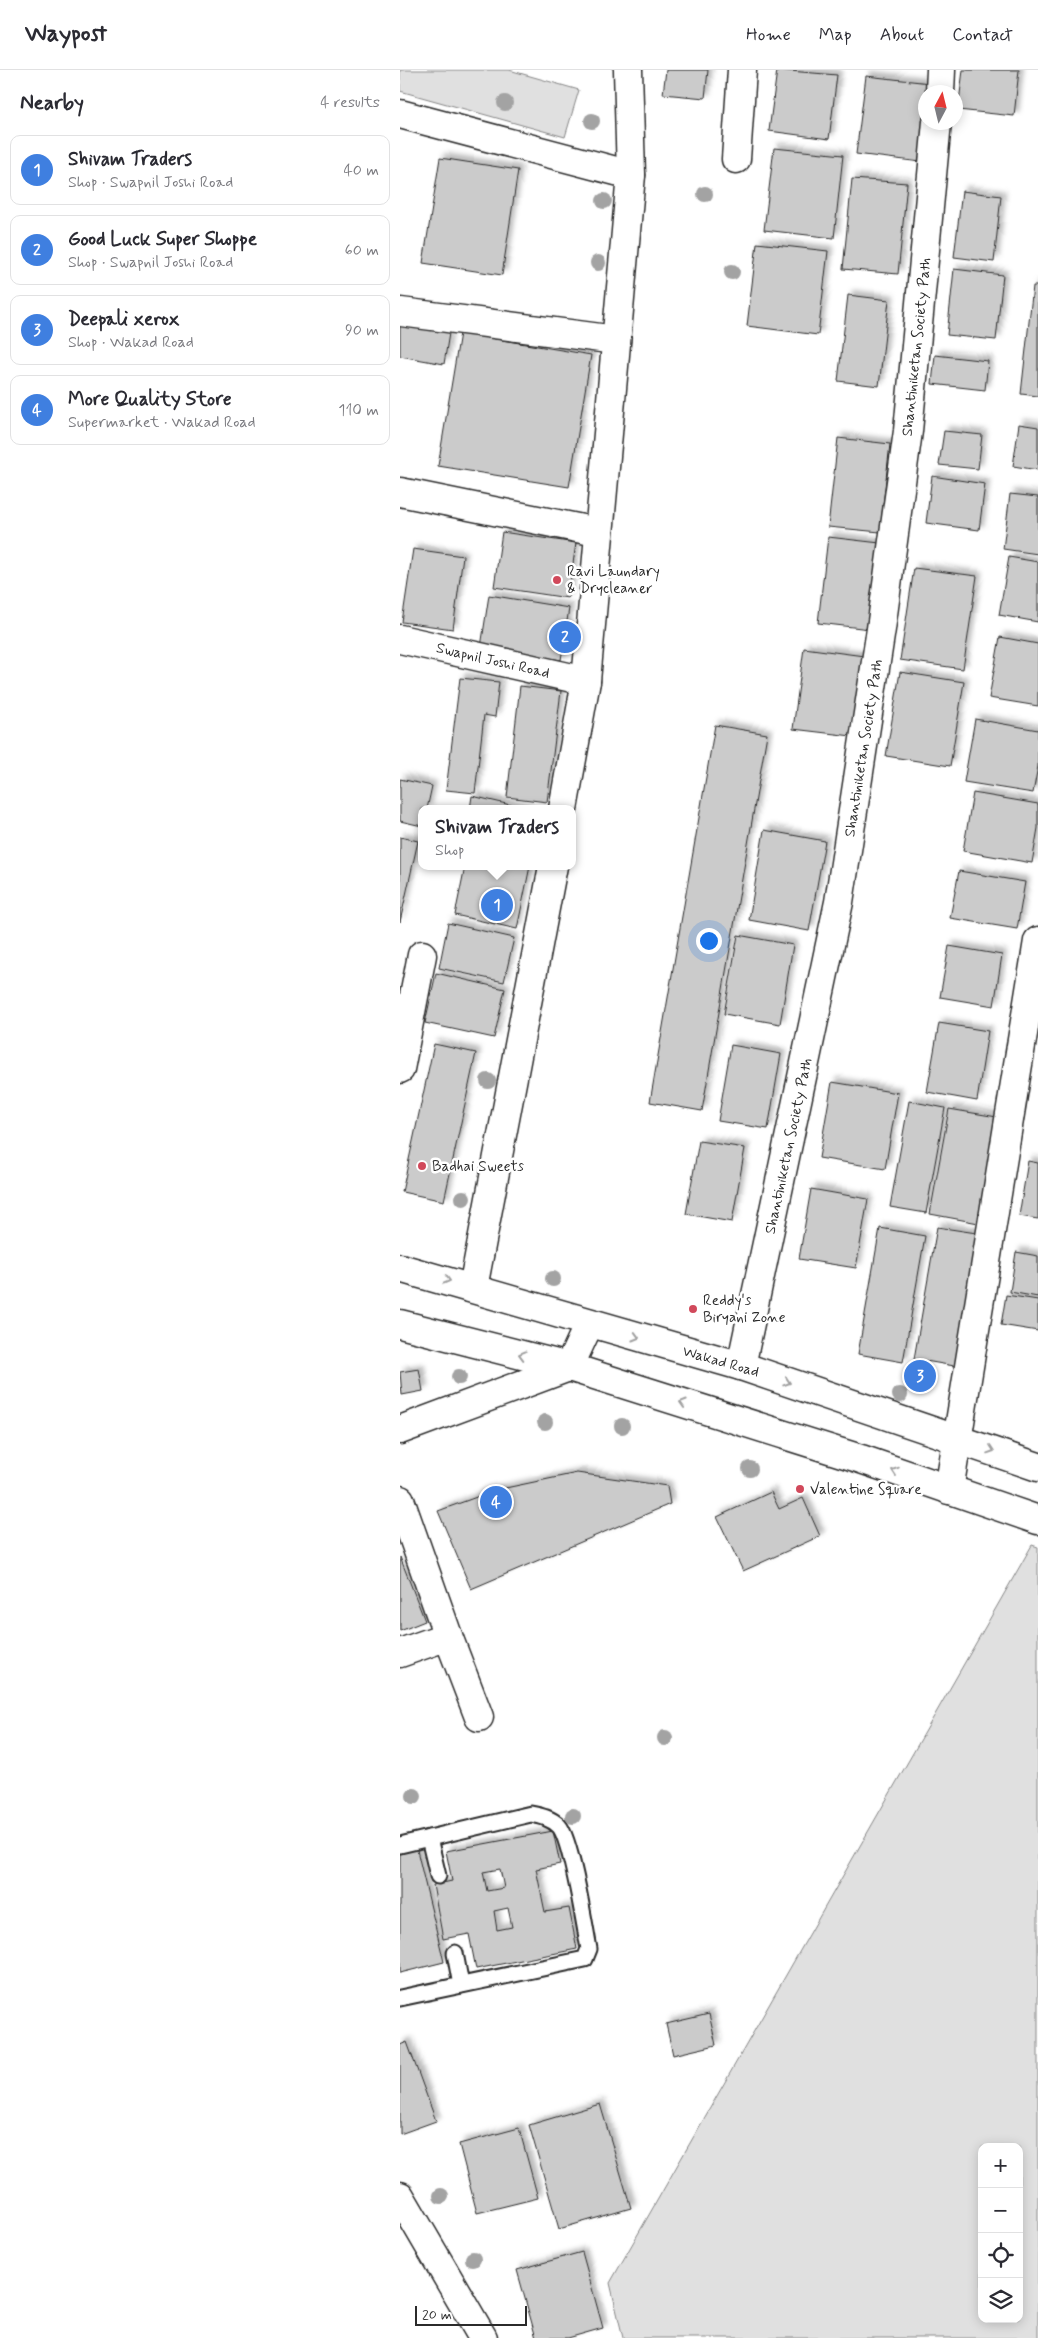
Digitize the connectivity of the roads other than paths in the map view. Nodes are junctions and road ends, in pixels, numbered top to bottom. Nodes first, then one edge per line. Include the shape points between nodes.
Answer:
1 (628, 70) edge
2 (742, 70) edge
3 (941, 70) edge
4 (940, 85) edge
5 (400, 114) edge
6 (936, 130) edge
7 (736, 159) dead end
8 (631, 175) junction
9 (401, 312) edge
10 (616, 340) junction
11 (400, 492) edge
12 (597, 532) junction
13 (400, 639) edge
14 (586, 681) junction
15 (564, 805) edge
16 (552, 870) edge
17 (1038, 941) edge
18 (422, 955) dead end
19 (400, 1069) edge
20 (400, 1268) edge
21 (474, 1288) junction
22 (400, 1324) edge
23 (589, 1324) junction
24 (741, 1366) junction
25 (569, 1367) junction
26 (400, 1430) edge
27 (959, 1439) junction
28 (1038, 1467) edge
29 (949, 1490) junction
30 (400, 1500) edge
31 (1038, 1520) edge
32 (448, 1636) junction
33 (400, 1653) edge
34 (479, 1717) dead end
35 (429, 1838) junction
36 (400, 1845) edge
37 (438, 1876) dead end
38 (455, 1953) dead end
39 (461, 1985) junction
40 (400, 1998) edge
41 (400, 2196) edge
42 (483, 2338) edge

1 - 8 street
2 - 7 street
3 - 4 street
5 - 8 street
6 - 24 street, Shantiniketan Society Path via 908,431 839,902
8 - 10 street
9 - 10 street
10 - 12 street
11 - 12 street
12 - 14 street
13 - 14 street, Swapnil Joshi Road
14 - 15 street
16 - 21 street
17 - 27 street
18 - 19 street
20 -> 21 street, Wakad Road
21 - 23 street, Wakad Road
25 -> 22 street
23 -> 24 street, Wakad Road
23 - 25 street
24 -> 27 street, Wakad Road
25 - 26 street
29 -> 25 street
27 -> 28 street, Wakad Road
27 - 29 street
29 - 31 street
30 - 32 street
32 - 33 street
32 - 34 street
35 - 36 lane
35 - 37 lane
35 - 39 lane via 531,1814 545,1816 559,1826 571,1860 589,1949 585,1959
38 - 39 lane
39 - 40 lane
41 - 42 street

